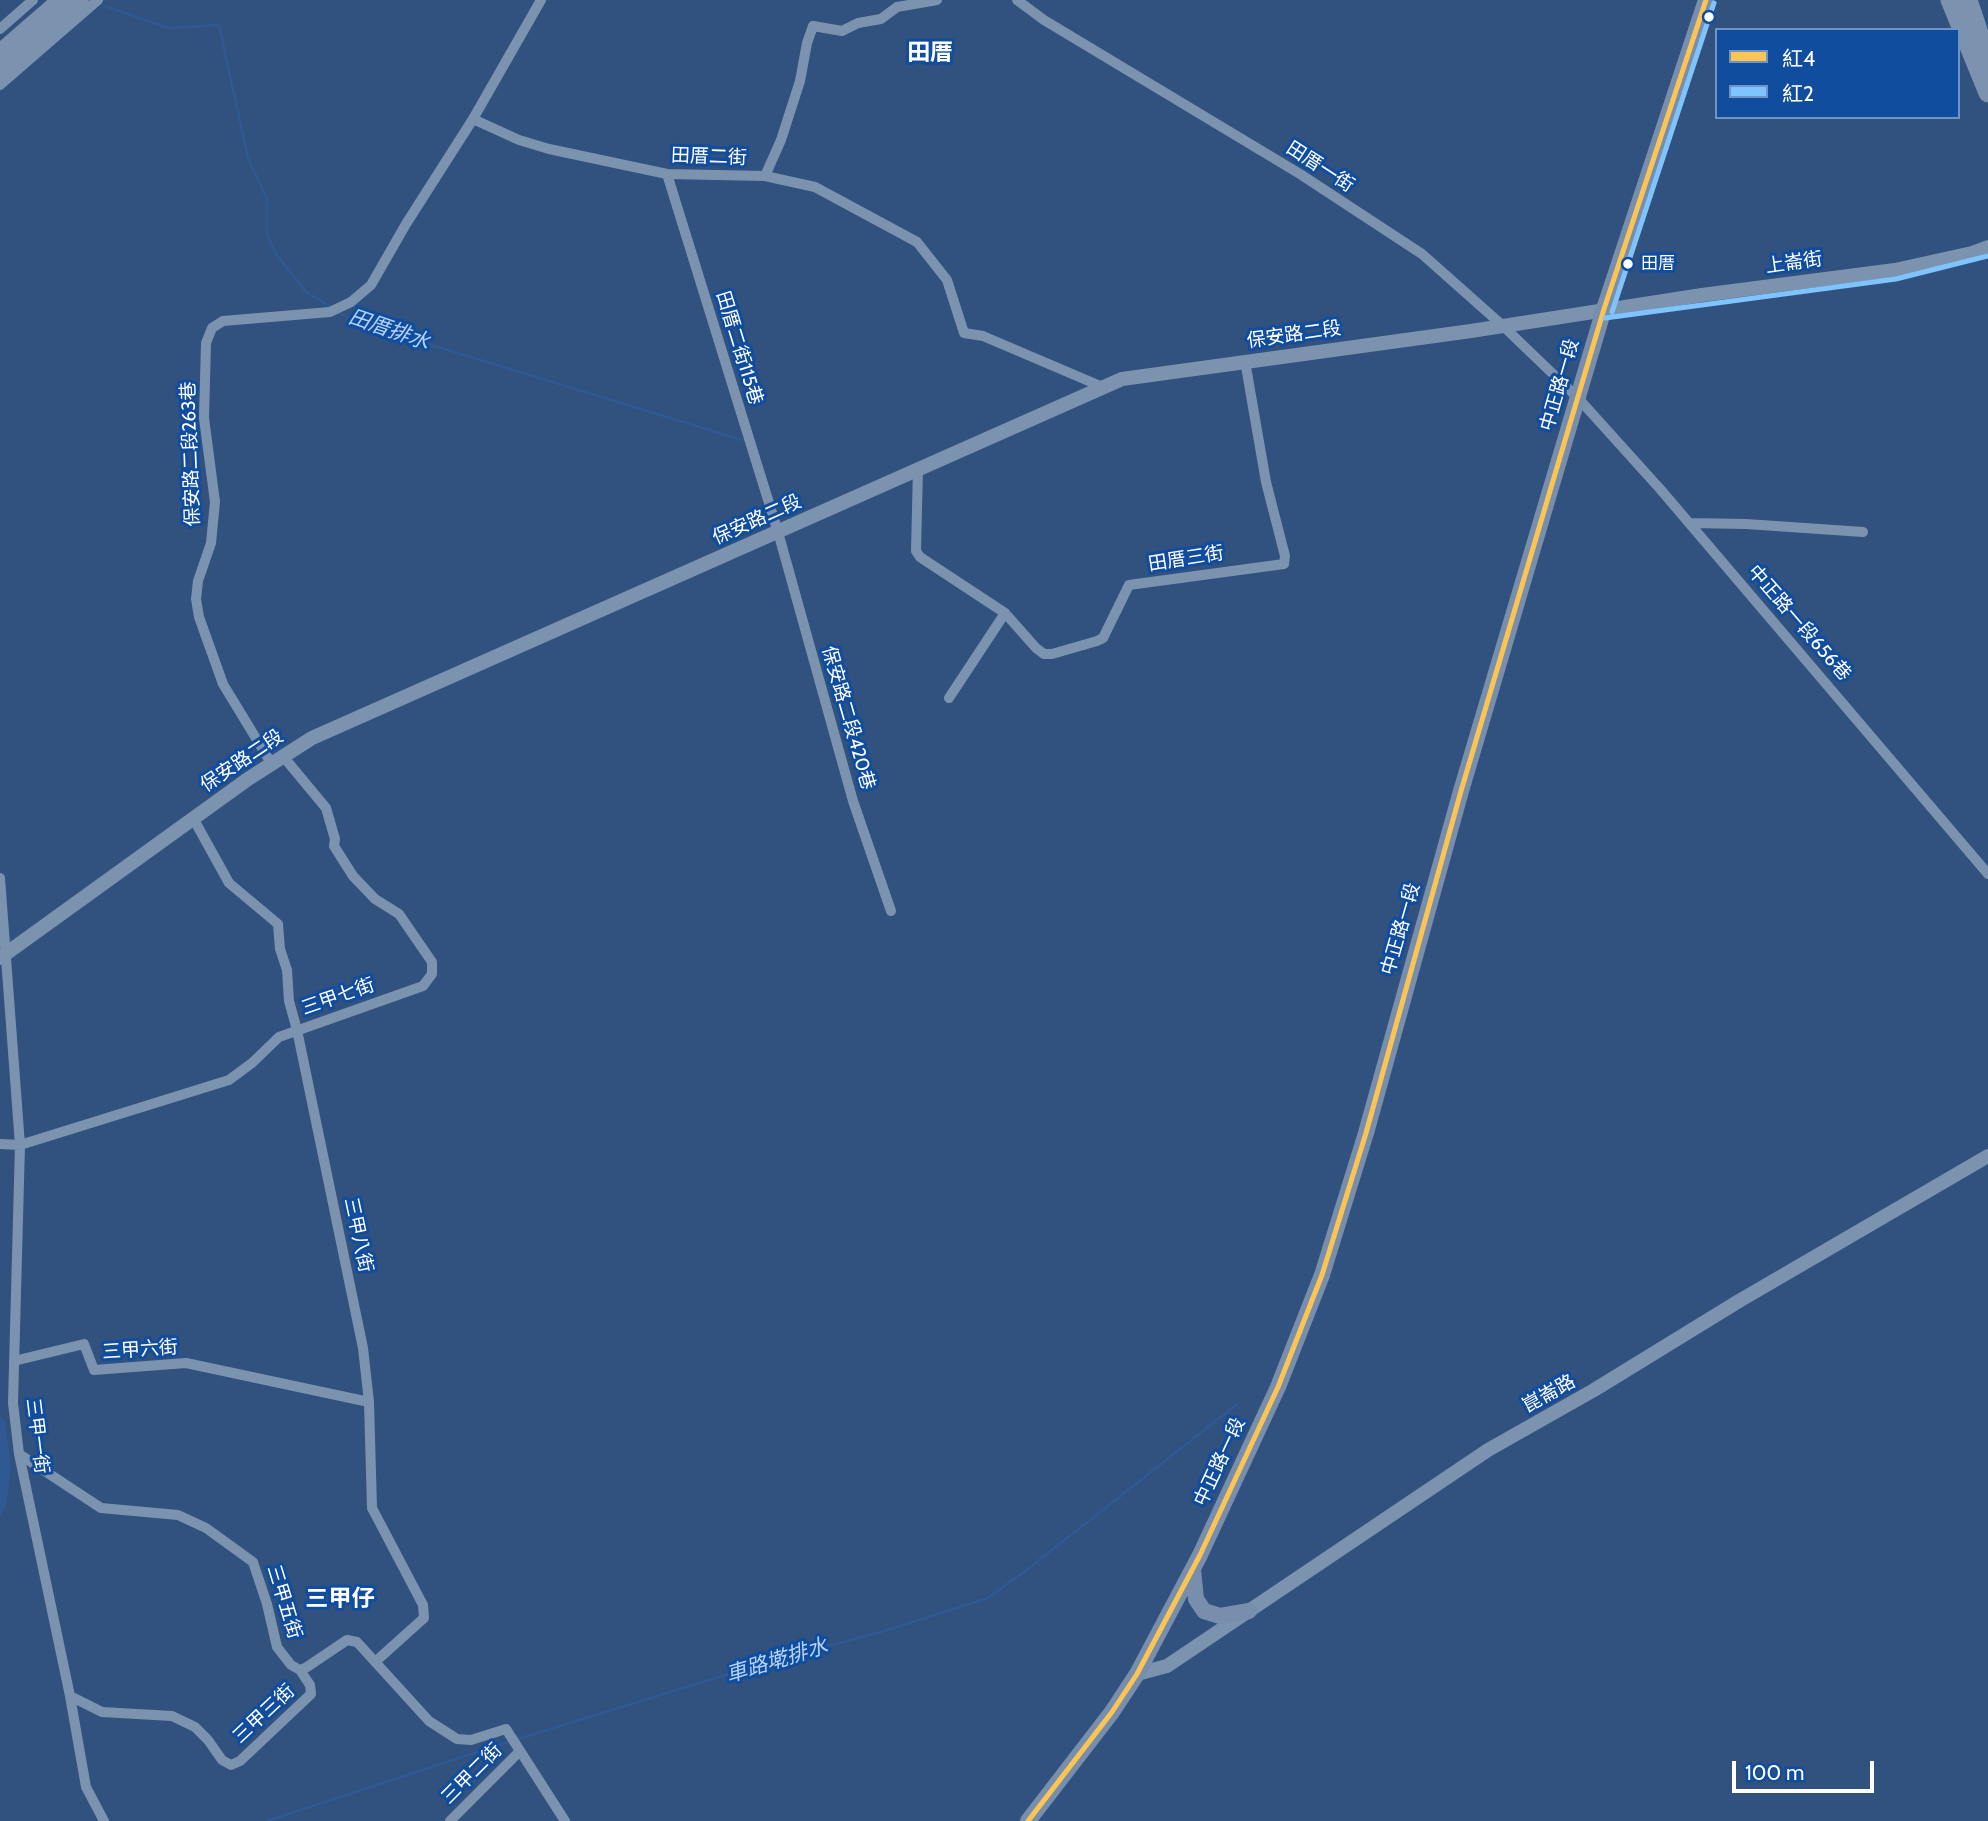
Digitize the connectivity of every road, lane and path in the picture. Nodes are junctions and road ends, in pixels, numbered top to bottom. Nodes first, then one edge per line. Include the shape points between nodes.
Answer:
1 (33, 0) edge
2 (61, 0) edge
3 (80, 0) edge
4 (97, 0) edge
5 (541, 0) edge
6 (937, 0) edge
7 (1017, 0) edge
8 (1706, 0) edge
9 (1950, 0) edge
10 (1968, 0) edge
11 (0, 29) edge
12 (0, 53) edge
13 (1988, 60) edge
14 (0, 72) edge
15 (0, 85) edge
16 (1988, 93) edge
17 (473, 119) junction
18 (667, 174) junction
19 (765, 176) junction
20 (1988, 247) edge
21 (1604, 309) junction
22 (1502, 325) junction
23 (1245, 361) junction
24 (1105, 388) junction
25 (1578, 398) junction
26 (918, 468) junction
27 (1690, 523) junction
28 (778, 532) junction
29 (1863, 532) dead end
30 (1005, 613) junction
31 (949, 698) dead end
32 (276, 759) junction
33 (193, 818) junction
34 (1988, 874) edge
35 (0, 878) edge
36 (891, 911) dead end
37 (4, 955) edge
38 (297, 1030) junction
39 (0, 1144) edge
40 (20, 1145) junction
41 (1988, 1156) edge
42 (14, 1361) junction
43 (369, 1402) junction
44 (19, 1454) junction
45 (1193, 1569) junction
46 (1250, 1611) junction
47 (375, 1662) junction
48 (300, 1670) junction
49 (1136, 1674) junction
50 (70, 1696) junction
51 (520, 1751) junction
52 (104, 1821) edge
53 (450, 1821) edge
54 (565, 1821) edge
55 (1028, 1821) edge

1 - 11 street
2 - 12 highway
3 - 14 highway
4 - 15 street
5 - 17 street
6 - 19 street via 897,7 881,19 842,31 813,26 800,81
7 - 22 street, 田厝一街 via 1422,254
8 - 21 main road, 中正路一段
9 - 16 highway
10 - 13 highway
17 - 18 street, 田厝二街 via 549,149
17 - 32 street, 保安路二段263巷 via 370,285 351,302 333,311 223,321 212,328 206,343 204,418 215,502 211,543 198,581 199,617 223,684
18 - 19 street, 田厝二街
18 - 28 street, 田厝二街115巷
19 - 24 street, 田厝二街 via 815,187 917,242 947,280 964,333 983,336
20 - 21 street, 上崙街 via 1895,270
21 - 22 street, 保安路二段
21 - 25 main road, 中正路一段
22 - 23 street, 保安路二段
22 - 25 street, 田厝一街
23 - 24 street, 保安路二段 via 1122,379
23 - 30 street, 田厝三街 via 1284,564 1129,585 1103,638 1052,654 1035,648
24 - 26 street, 保安路二段
25 - 27 street, 中正路一段656巷
25 - 45 main road, 中正路一段 via 1322,1275 1278,1387
26 - 28 street, 保安路二段
26 - 30 street, 田厝三街 via 916,551
27 - 29 street
27 - 34 street, 中正路一段656巷
28 - 32 street, 保安路二段 via 345,722
28 - 36 street, 保安路二段420巷 via 853,801
30 - 31 street
32 - 33 street, 保安路二段
32 - 38 street, 三甲七街 via 299,773 326,808 334,846 354,876 375,899 399,914 432,962 432,974 423,986
33 - 37 street, 保安路二段
33 - 38 street, 三甲八街 via 229,883 278,924
35 - 37 street, 三甲一街
37 - 40 street, 三甲一街
38 - 40 street, 三甲七街 via 279,1037 229,1080
38 - 43 street, 三甲八街 via 363,1348
39 - 40 street, 三甲七街
40 - 42 street, 三甲一街
41 - 46 street, 崑崙路 via 1488,1450
42 - 43 street, 三甲六街 via 84,1344 94,1370 186,1363
42 - 44 street, 三甲一街
43 - 47 street, 三甲八街 via 372,1508 423,1605 424,1618
44 - 48 street, 三甲五街 via 101,1508 178,1515 206,1528 253,1562 277,1647
44 - 50 street, 三甲一街
45 - 46 main road via 1196,1600 1204,1611 1220,1616
45 - 49 main road, 中正路一段
46 - 49 street, 崑崙路 via 1167,1666
47 - 48 street, 三甲五街 via 357,1642 347,1640
47 - 51 street, 三甲五街 via 429,1721 457,1739 471,1740 506,1729
48 - 50 street, 三甲三街 via 311,1694 231,1765 195,1727 172,1716 102,1712
49 - 55 main road, 中正路一段
50 - 52 street, 三甲一街 via 86,1787
51 - 53 street, 三甲二街
51 - 54 street, 三甲五街

